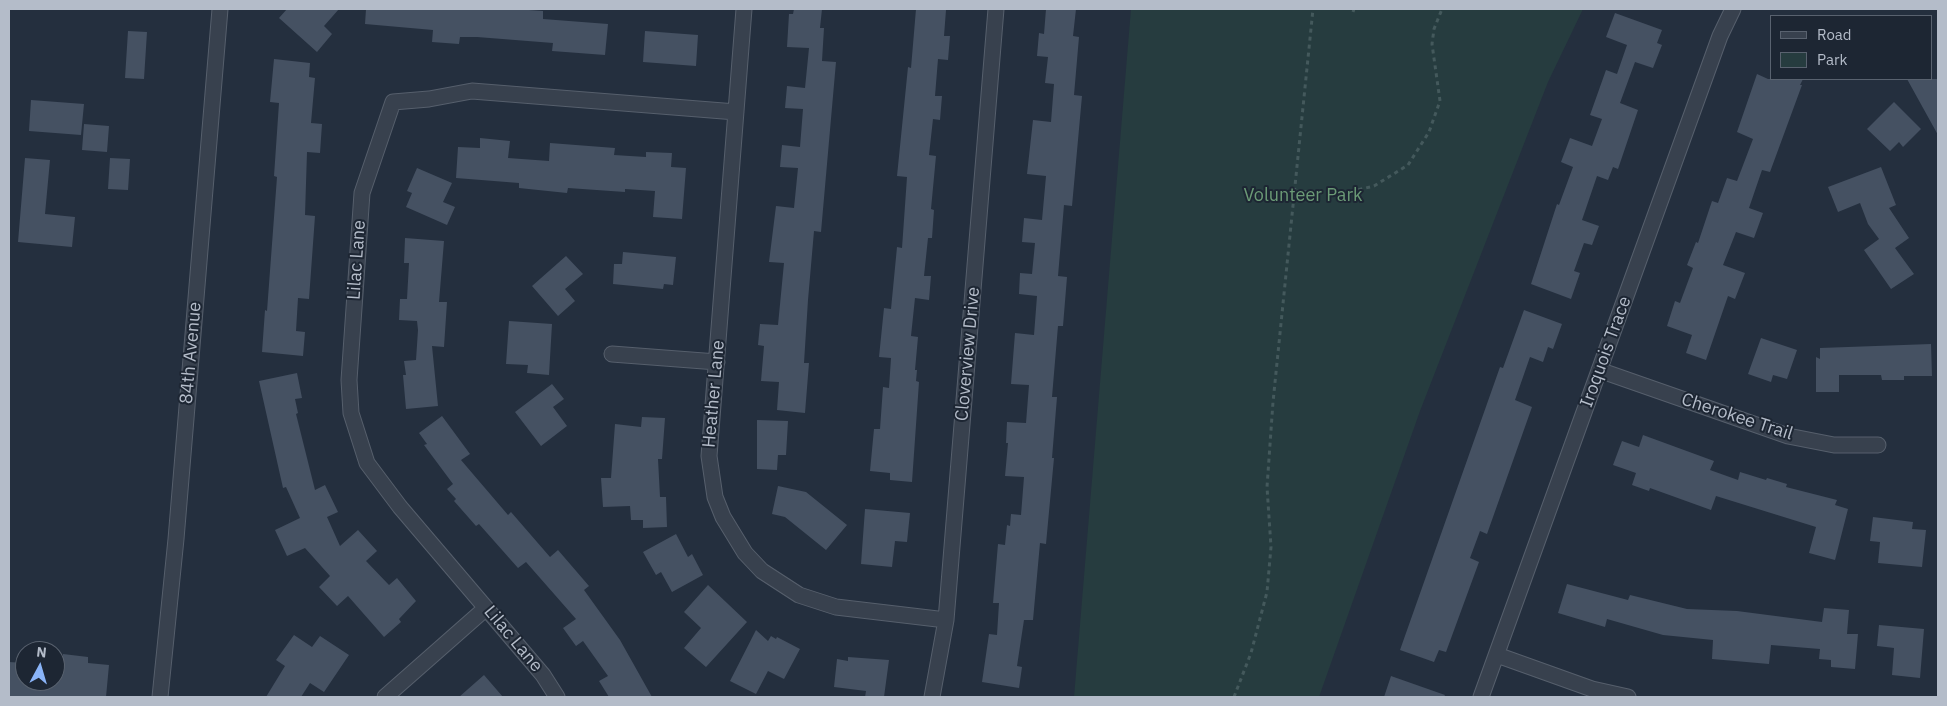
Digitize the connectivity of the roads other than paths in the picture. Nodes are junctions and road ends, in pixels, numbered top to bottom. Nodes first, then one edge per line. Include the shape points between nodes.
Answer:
1 (220, 9) edge
2 (744, 9) edge
3 (996, 9) edge
4 (1732, 9) edge
5 (736, 112) junction
6 (612, 354) dead end
7 (717, 362) junction
8 (1599, 370) junction
9 (1878, 445) dead end
10 (486, 608) junction
11 (946, 620) junction
12 (1497, 655) junction
13 (160, 697) edge
14 (385, 697) edge
15 (557, 697) edge
16 (932, 697) edge
17 (1482, 697) edge
18 (1628, 697) edge

1 - 13 street, 84th Avenue
2 - 5 street, Heather Lane
3 - 11 street, Cloverview Drive
4 - 8 street, Iroquois Trace
5 - 7 street, Heather Lane
5 - 10 street, Lilac Lane via 472,91 392,102 362,193 349,380 351,413 367,463 381,485
6 - 7 street
7 - 11 street, Heather Lane via 710,473 722,518 745,552 778,583 817,603
8 - 9 street, Cherokee Trail via 1788,436 1834,445
8 - 12 street, Iroquois Trace
10 - 14 street
10 - 15 street, Lilac Lane via 543,675
11 - 16 street, Cloverview Drive
12 - 17 street, Iroquois Trace
12 - 18 street via 1592,689

